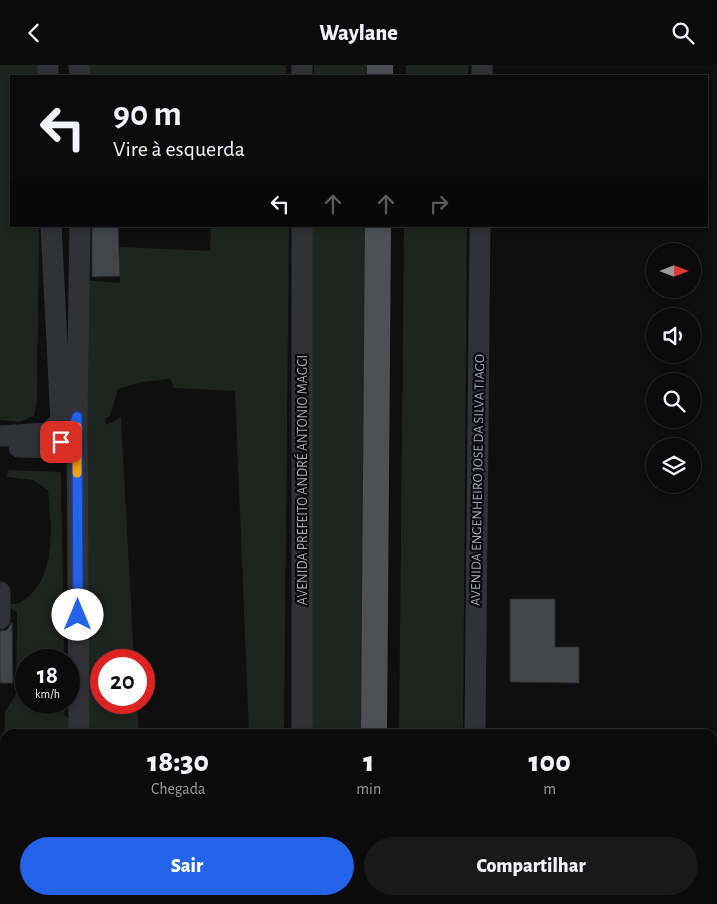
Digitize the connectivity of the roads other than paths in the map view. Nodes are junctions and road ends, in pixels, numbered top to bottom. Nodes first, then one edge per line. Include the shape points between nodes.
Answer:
1 (51, 227) edge
2 (80, 227) edge
3 (302, 227) edge
4 (378, 227) edge
5 (480, 227) edge
6 (69, 419) junction
7 (0, 436) edge
8 (0, 447) edge
9 (0, 592) edge
10 (0, 619) edge
11 (79, 729) edge
12 (302, 729) edge
13 (374, 729) edge
14 (475, 729) edge

1 - 6 street
2 - 6 street
3 - 12 street, AVENIDA PREFEITO ANDRÉ ANTONIO MAGGI
4 - 13 main road
5 - 14 street, AVENIDA ENGENHEIRO JOSE DA SILVA TIAGO
6 - 7 street via 48,433
6 - 8 street via 70,437 52,448
6 - 11 street
9 - 10 street

